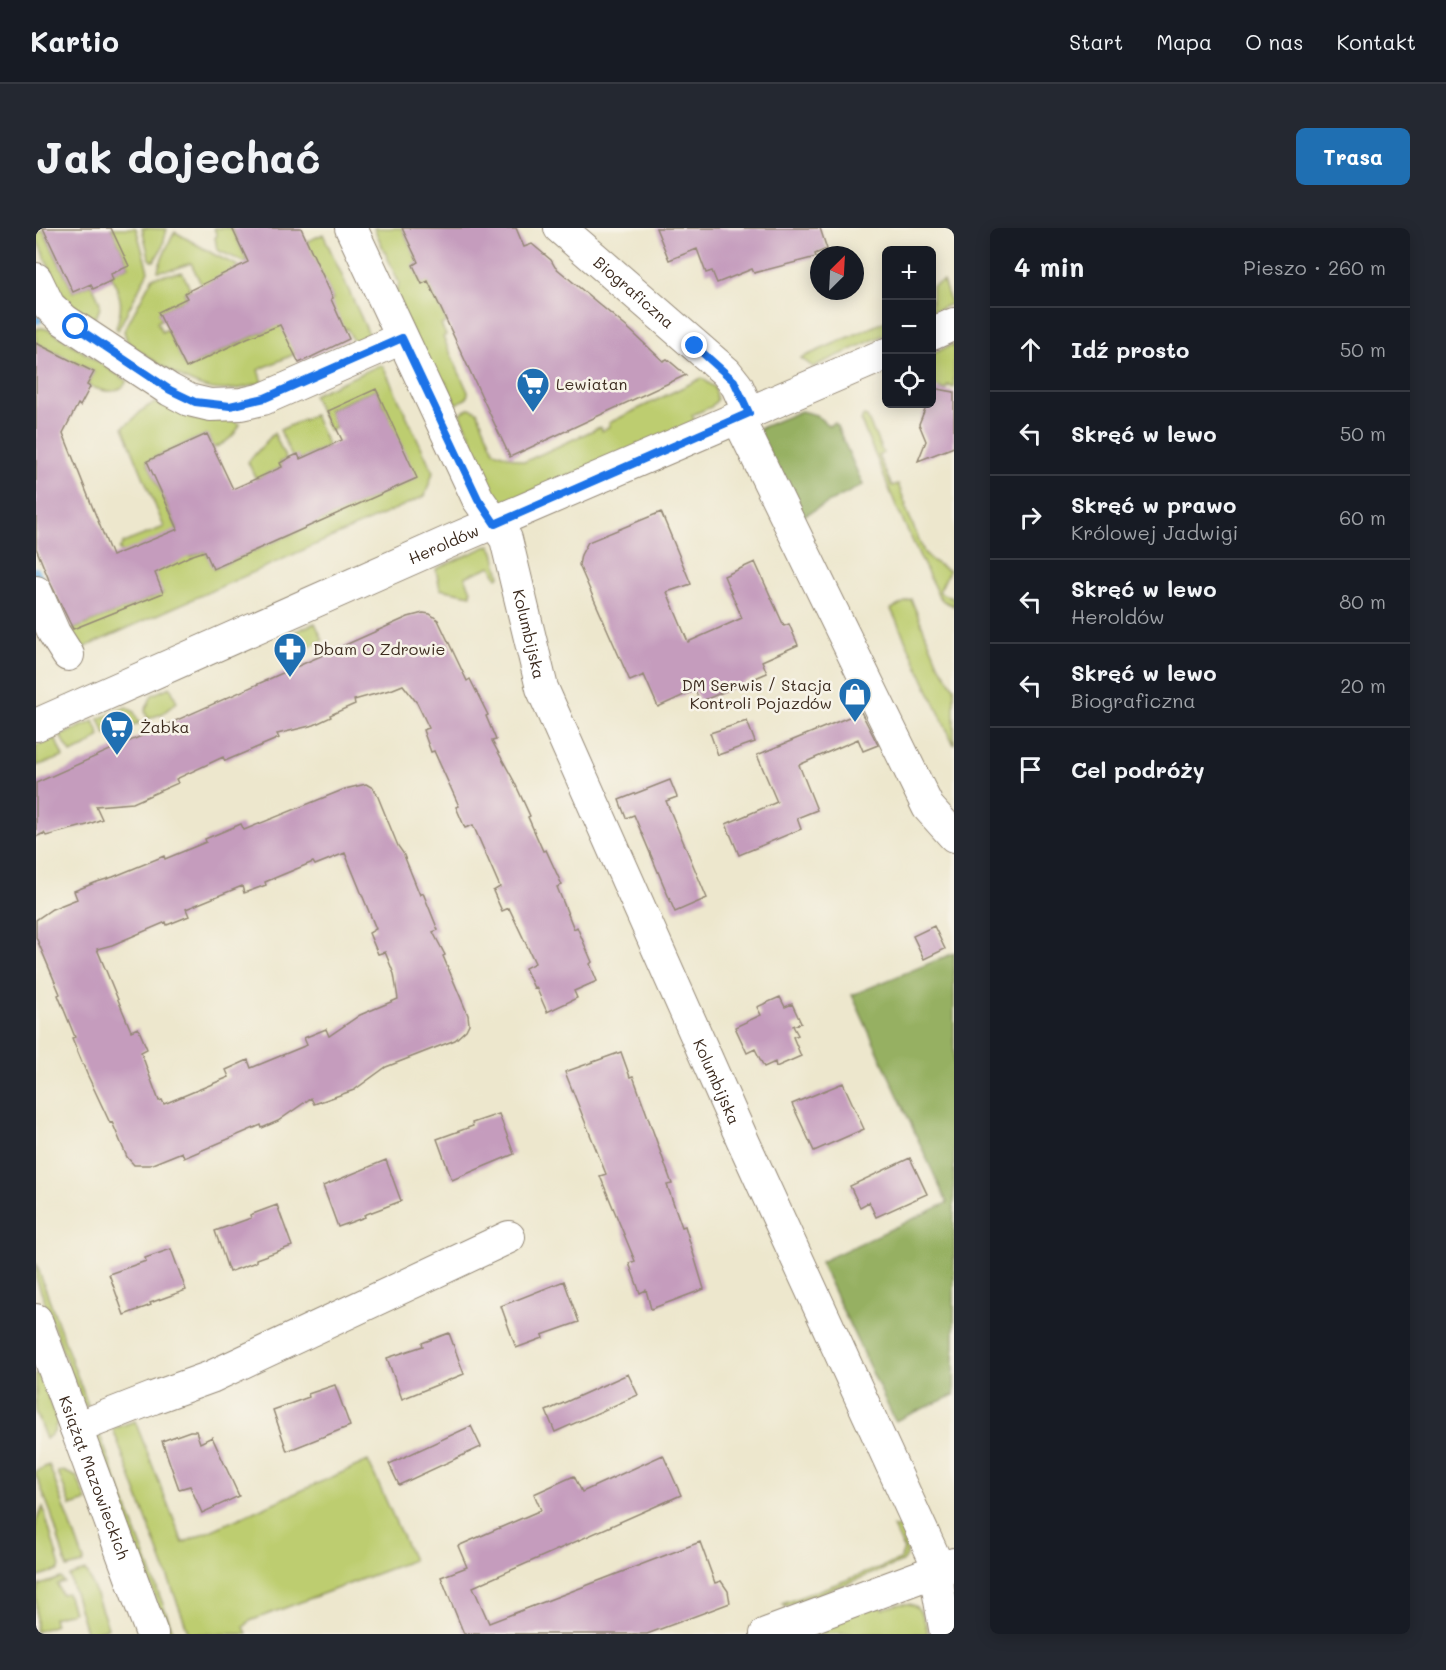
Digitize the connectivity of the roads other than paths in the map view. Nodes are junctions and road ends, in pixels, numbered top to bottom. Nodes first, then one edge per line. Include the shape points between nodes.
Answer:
1 (351, 228) edge
2 (560, 228) edge
3 (40, 299) edge
4 (954, 324) edge
5 (936, 332) edge
6 (402, 338) junction
7 (882, 356) edge
8 (744, 415) junction
9 (495, 524) junction
10 (36, 592) edge
11 (68, 655) dead end
12 (36, 725) edge
13 (954, 836) edge
14 (509, 1237) dead end
15 (36, 1320) edge
16 (76, 1428) junction
17 (946, 1567) edge
18 (152, 1634) edge
19 (766, 1634) edge
20 (946, 1634) edge

1 - 6 street, Kolumbijska
2 - 8 street, Biograficzna via 726,372 737,386
3 - 6 street via 64,320 170,390 210,405 263,399
4 - 5 street
6 - 9 street, Kolumbijska via 478,499
7 - 8 street, Heroldów
8 - 9 street, Heroldów
8 - 13 street, Biograficzna via 928,807
9 - 12 street, Heroldów
9 - 17 street, Kolumbijska via 510,552 542,688 929,1545
10 - 11 street
14 - 16 street via 211,1377
15 - 16 street, Książąt Mazowieckich
16 - 18 street, Książąt Mazowieckich
17 - 19 street
17 - 20 street, Kolumbijska via 938,1589

